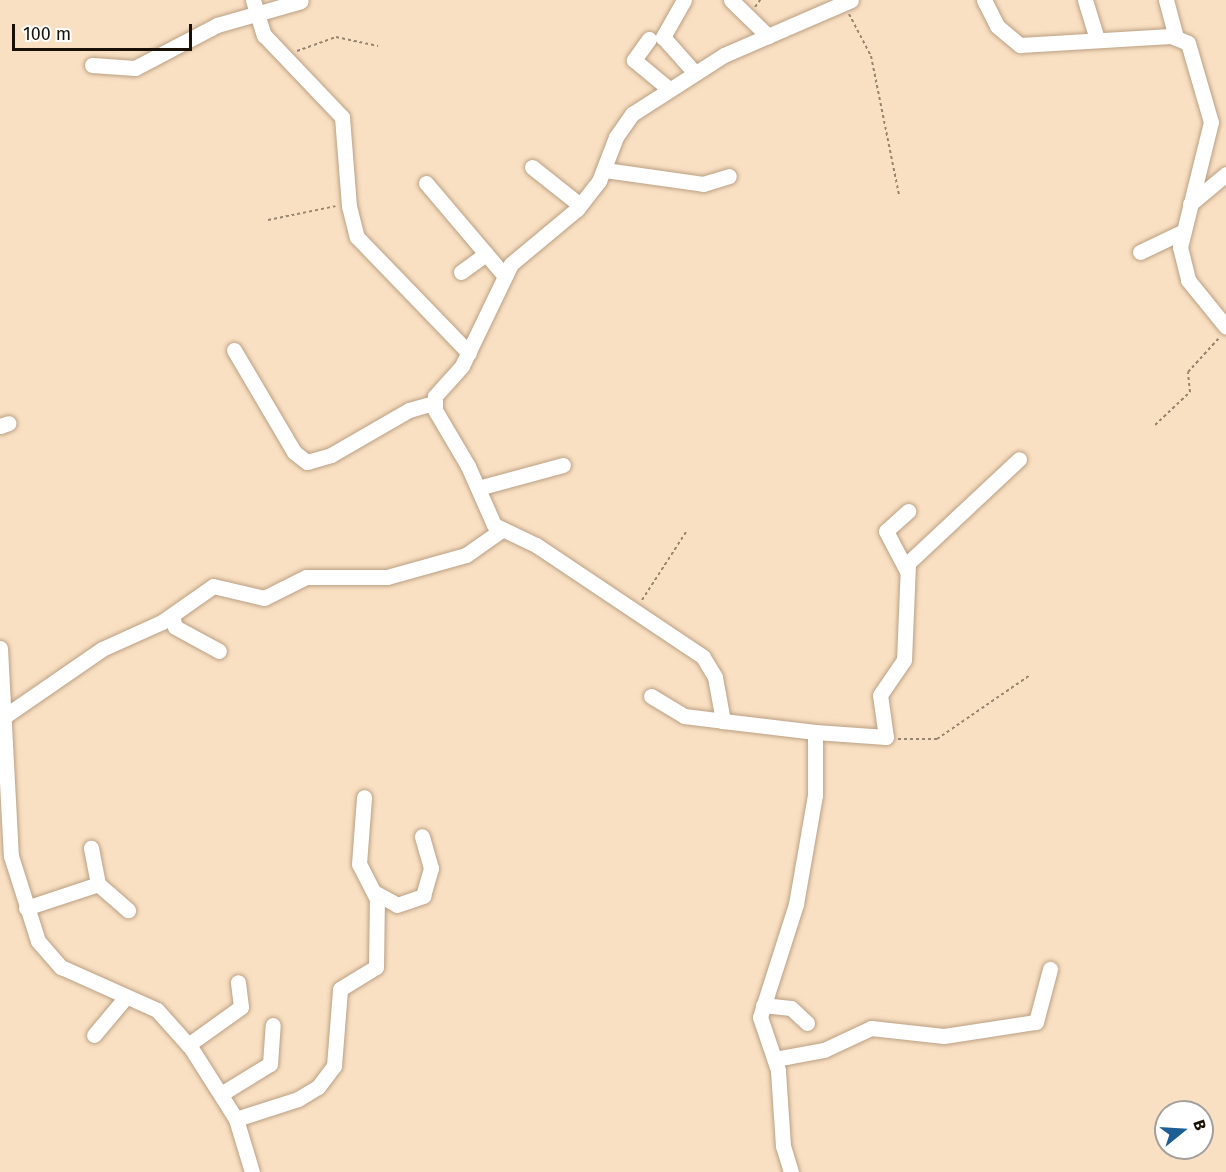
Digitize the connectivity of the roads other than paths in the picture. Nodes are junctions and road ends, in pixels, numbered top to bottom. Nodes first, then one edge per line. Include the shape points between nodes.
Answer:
1 (684, 0) edge
2 (731, 0) edge
3 (984, 0) edge
4 (1085, 0) edge
5 (1166, 0) edge
6 (301, 1) edge
7 (847, 2) edge
8 (253, 7) edge
9 (768, 36) junction
10 (1176, 37) junction
11 (649, 39) dead end
12 (1097, 39) junction
13 (92, 65) dead end
14 (695, 73) junction
15 (669, 89) junction
16 (532, 167) dead end
17 (605, 170) junction
18 (1226, 174) edge
19 (729, 176) dead end
20 (426, 183) dead end
21 (1190, 204) junction
22 (580, 205) junction
23 (1182, 232) junction
24 (1140, 252) dead end
25 (486, 254) junction
26 (461, 272) dead end
27 (505, 276) junction
28 (1226, 329) edge
29 (234, 350) dead end
30 (469, 353) junction
31 (433, 403) junction
32 (1019, 459) dead end
33 (563, 465) dead end
34 (478, 488) junction
35 (908, 510) dead end
36 (500, 531) junction
37 (906, 571) junction
38 (172, 616) junction
39 (0, 648) edge
40 (219, 651) dead end
41 (651, 696) dead end
42 (5, 716) junction
43 (723, 721) junction
44 (815, 732) junction
45 (364, 798) dead end
46 (422, 836) dead end
47 (91, 848) dead end
48 (98, 884) junction
49 (374, 892) junction
50 (26, 908) junction
51 (128, 910) dead end
52 (1050, 969) dead end
53 (238, 982) dead end
54 (125, 998) junction
55 (763, 1005) junction
56 (807, 1023) dead end
57 (273, 1025) dead end
58 (94, 1035) dead end
59 (188, 1045) junction
60 (775, 1059) junction
61 (221, 1094) junction
62 (236, 1119) junction
63 (252, 1172) edge
64 (791, 1172) edge

1 - 14 street via 663,37
2 - 9 street
3 - 12 street via 997,26 1020,45
4 - 12 street
5 - 10 street
6 - 8 street
7 - 9 street
8 - 13 street via 135,68
8 - 30 street via 284,57 342,117 349,206 365,250
9 - 14 street
10 - 12 street
10 - 21 street via 1193,52 1211,122
11 - 15 street via 634,60
14 - 15 street
15 - 17 street via 623,125
16 - 22 street
17 - 19 street via 703,184
17 - 22 street
18 - 21 street
20 - 25 street
21 - 23 street
22 - 27 street via 517,256
23 - 24 street
23 - 28 street via 1188,280
25 - 26 street
25 - 27 street
27 - 30 street
29 - 31 street via 294,452 307,462 331,455 410,410
30 - 31 street
31 - 34 street
32 - 37 street via 912,556
33 - 34 street
34 - 36 street
35 - 37 street via 886,531
36 - 38 street via 466,555 387,577 306,577 264,598 213,586
36 - 43 street via 536,545 710,666
37 - 44 street via 904,660 880,695 886,737
38 - 40 street via 175,627
38 - 42 street via 102,649
39 - 42 street
41 - 43 street via 684,716
42 - 50 street via 10,856
43 - 44 street
44 - 55 street via 814,795 796,904
45 - 49 street via 359,864
46 - 49 street via 431,868 423,896 397,905
47 - 48 street
48 - 50 street
48 - 51 street
49 - 62 street via 376,967 340,989 334,1066 318,1087 298,1099
50 - 54 street via 52,961
52 - 60 street via 1036,1022 944,1036 871,1028 824,1050
53 - 59 street via 241,1007
54 - 58 street
54 - 59 street via 157,1010
55 - 56 street via 790,1008
55 - 60 street via 761,1024
57 - 61 street via 270,1064
59 - 61 street
60 - 64 street via 783,1146
61 - 62 street
62 - 63 street

